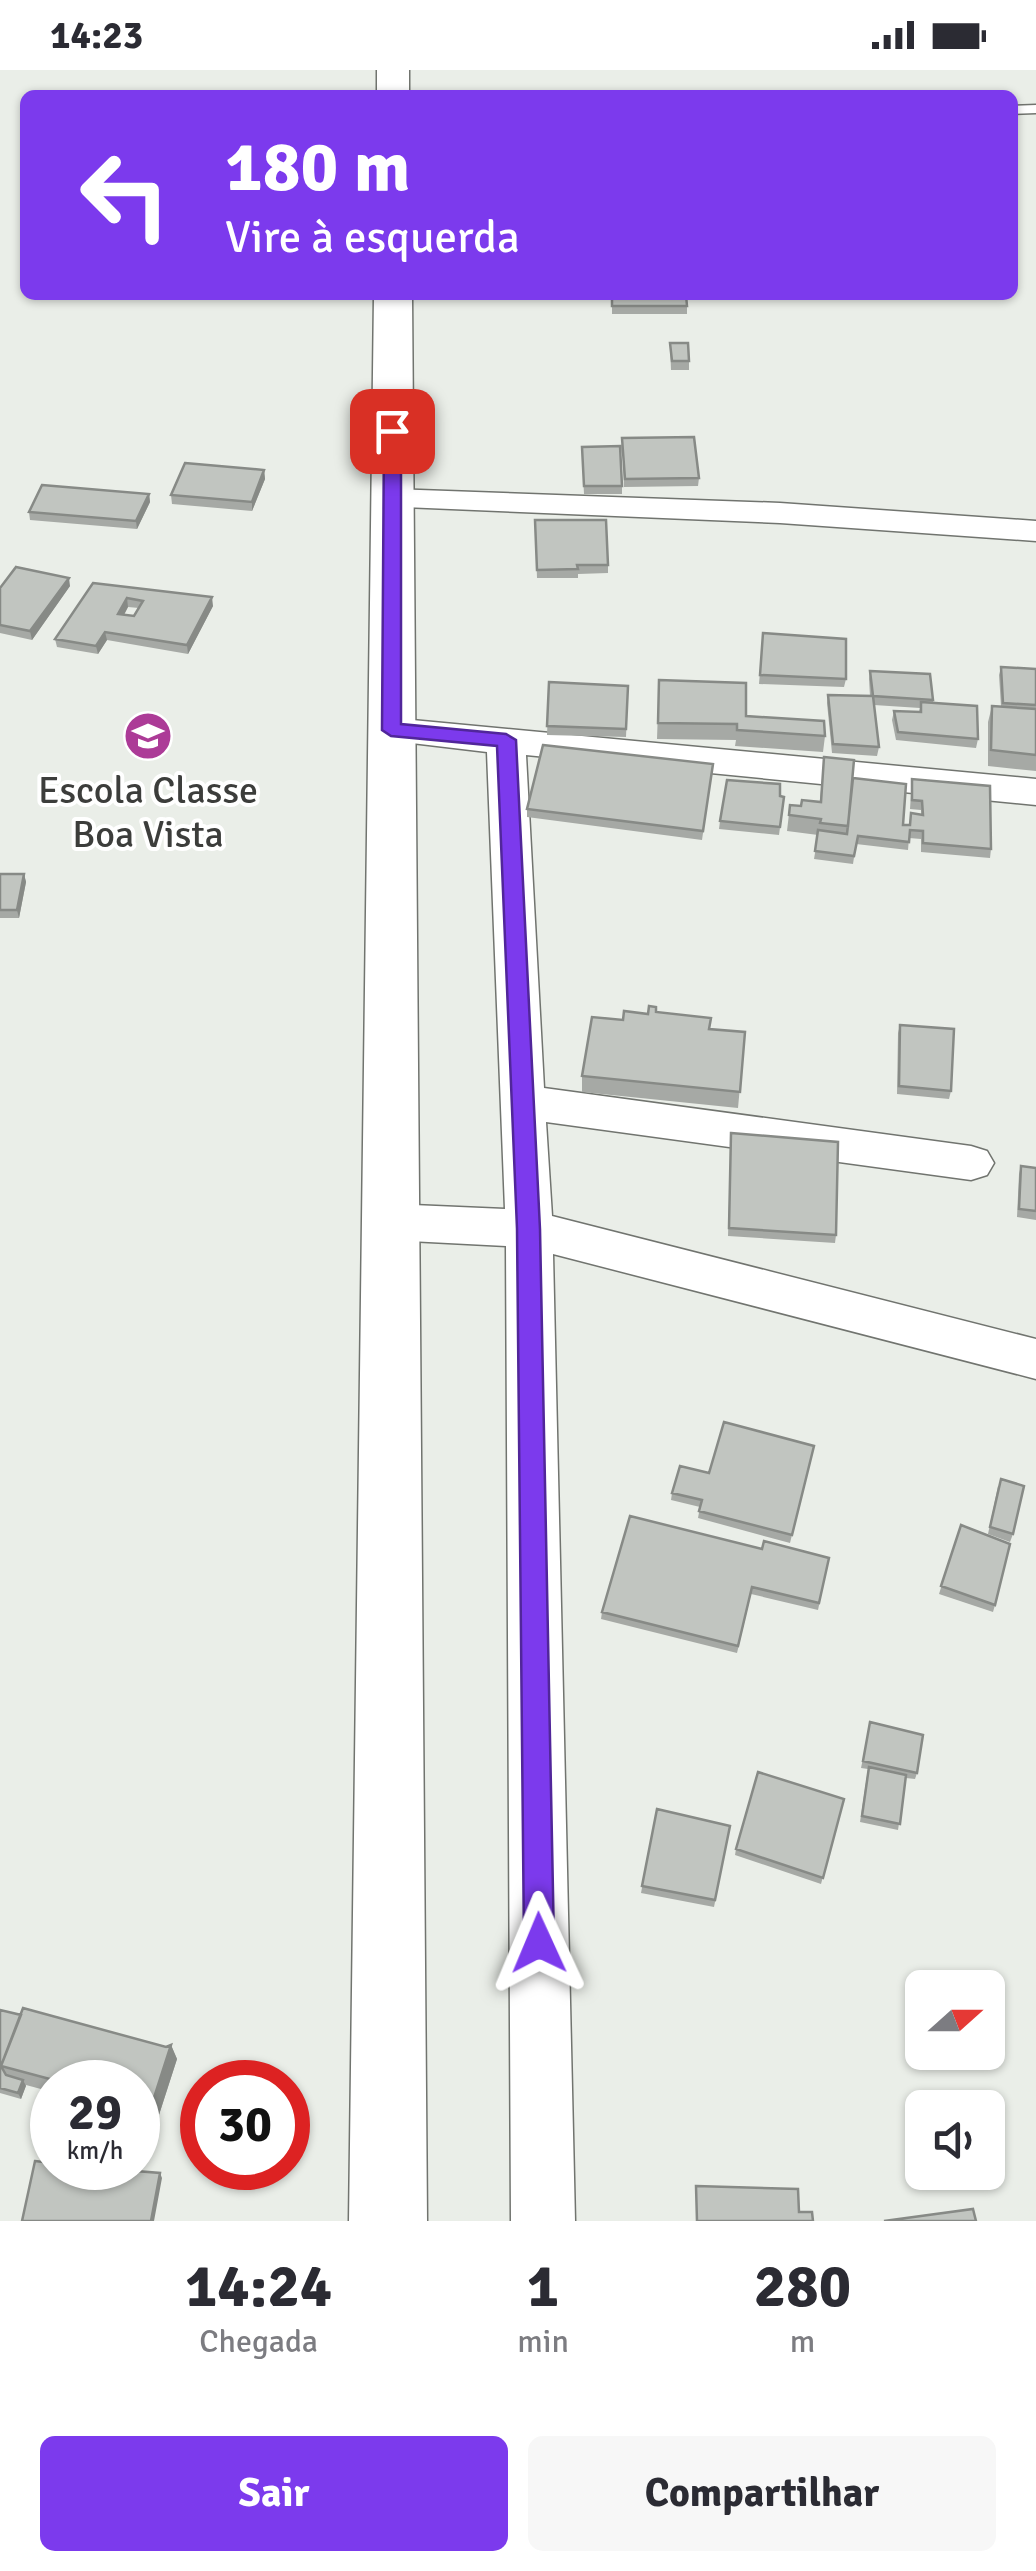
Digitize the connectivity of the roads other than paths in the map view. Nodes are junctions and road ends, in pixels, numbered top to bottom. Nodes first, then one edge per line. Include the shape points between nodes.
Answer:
1 (392, 300) edge
2 (392, 500) junction
3 (1036, 531) edge
4 (391, 730) junction
5 (506, 740) junction
6 (1036, 792) edge
7 (523, 1102) junction
8 (971, 1163) dead end
9 (390, 1222) junction
10 (529, 1229) junction
11 (1036, 1359) edge
12 (388, 2221) edge
13 (543, 2221) edge

1 - 2 street
2 - 3 street via 780,512
2 - 4 street
4 - 5 street
4 - 9 street
5 - 6 street
5 - 7 street
7 - 8 street
7 - 10 street
9 - 10 street
9 - 12 street
10 - 11 street
10 - 13 street

